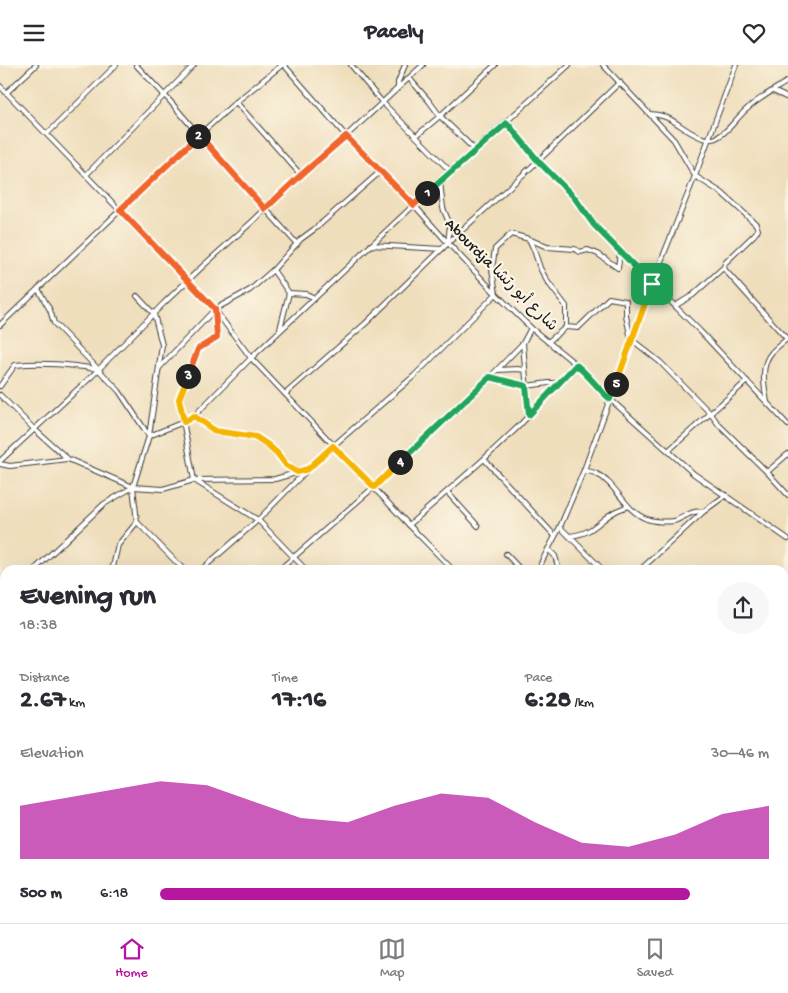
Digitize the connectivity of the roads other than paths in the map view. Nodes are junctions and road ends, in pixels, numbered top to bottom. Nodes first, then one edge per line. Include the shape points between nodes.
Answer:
1 (36, 65) edge
2 (116, 65) edge
3 (136, 65) edge
4 (194, 65) edge
5 (283, 65) edge
6 (350, 65) edge
7 (405, 65) edge
8 (423, 65) edge
9 (495, 65) edge
10 (570, 65) edge
11 (603, 65) edge
12 (736, 65) edge
13 (409, 78) junction
14 (788, 81) edge
15 (620, 83) junction
16 (0, 86) edge
17 (398, 88) junction
18 (773, 91) junction
19 (6, 93) junction
20 (164, 95) junction
21 (788, 97) edge
22 (236, 102) junction
23 (382, 102) junction
24 (650, 114) junction
25 (440, 116) junction
26 (507, 123) junction
27 (47, 135) junction
28 (199, 135) junction
29 (346, 136) junction
30 (416, 136) junction
31 (709, 139) junction
32 (475, 150) junction
33 (538, 161) junction
34 (381, 171) junction
35 (451, 172) junction
36 (86, 175) junction
37 (301, 175) junction
38 (695, 176) junction
39 (440, 182) junction
40 (414, 205) junction
41 (265, 209) junction
42 (120, 210) junction
43 (529, 239) junction
44 (448, 243) junction
45 (297, 244) junction
46 (371, 245) junction
47 (442, 249) junction
48 (620, 251) junction
49 (724, 267) junction
50 (273, 270) junction
51 (188, 281) junction
52 (652, 284) junction
53 (38, 289) junction
54 (289, 293) junction
55 (496, 294) junction
56 (137, 296) dead end
57 (315, 298) junction
58 (675, 306) junction
59 (215, 309) junction
60 (154, 314) junction
61 (0, 325) edge
62 (566, 327) junction
63 (531, 328) junction
64 (280, 331) junction
65 (631, 339) junction
66 (788, 339) edge
67 (548, 342) junction
68 (523, 343) junction
69 (251, 358) junction
70 (576, 365) junction
71 (98, 369) junction
72 (159, 369) junction
73 (497, 370) junction
74 (525, 371) junction
75 (490, 377) junction
76 (748, 381) junction
77 (558, 383) junction
78 (0, 386) edge
79 (526, 386) junction
80 (285, 394) junction
81 (0, 395) edge
82 (610, 399) junction
83 (767, 402) junction
84 (711, 414) junction
85 (529, 415) junction
86 (194, 416) junction
87 (184, 422) junction
88 (788, 425) edge
89 (34, 429) junction
90 (149, 436) junction
91 (333, 446) junction
92 (669, 450) junction
93 (788, 455) edge
94 (68, 459) junction
95 (484, 459) junction
96 (0, 462) edge
97 (308, 469) junction
98 (584, 470) junction
99 (297, 472) junction
100 (767, 472) junction
101 (194, 480) junction
102 (133, 487) junction
103 (374, 487) junction
104 (447, 492) junction
105 (726, 495) junction
106 (788, 495) edge
107 (628, 506) junction
108 (703, 512) junction
109 (258, 520) junction
110 (137, 522) junction
111 (408, 525) junction
112 (478, 526) dead end
113 (560, 527) junction
114 (555, 536) junction
115 (570, 536) junction
116 (788, 539) edge
117 (548, 549) junction
118 (506, 554) dead end
119 (293, 557) junction
120 (39, 565) edge
121 (113, 565) edge
122 (179, 565) edge
123 (208, 565) edge
124 (284, 565) edge
125 (301, 565) edge
126 (448, 565) edge
127 (516, 565) edge
128 (540, 565) edge
129 (558, 565) edge
130 (598, 565) edge
131 (645, 565) edge

1 - 19 street
2 - 27 street
3 - 20 street
4 - 20 street
5 - 22 street
5 - 29 street, Abourdja شارع أبو رتشا
6 - 23 street
7 - 17 street
8 - 13 street
9 - 25 street
10 - 26 street
11 - 15 street
12 - 31 street
13 - 17 street
13 - 25 street
14 - 18 street
15 - 24 street
15 - 33 street
16 - 19 street
17 - 23 street
18 - 21 street
18 - 31 street via 745,110 722,135
19 - 27 street
20 - 28 street
20 - 36 street
22 - 28 street
22 - 37 street
23 - 29 street
23 - 30 street
24 - 31 street via 662,115 697,136
24 - 38 street via 674,140
25 - 30 street
25 - 32 street
26 - 32 street
26 - 33 street
27 - 36 street
28 - 41 street
28 - 42 street
29 - 34 street, Abourdja شارع أبو رتشا
29 - 37 street
30 - 35 street
31 - 38 street
32 - 35 street
33 - 44 street
33 - 48 street
34 - 40 street, Abourdja شارع أبو رتشا
34 - 45 street
35 - 39 street
36 - 42 street
37 - 41 street
38 - 49 street via 722,193 756,224 758,230
38 - 52 street
39 - 40 street
39 - 44 street via 443,208 450,225
40 - 44 street, Abourdja شارع أبو رتشا
40 - 46 street
41 - 45 street
41 - 51 street
42 - 51 street
42 - 53 street
43 - 48 street via 548,247 588,250 618,268
43 - 55 street via 511,234 495,249 492,269
43 - 62 street via 547,281 566,306
44 - 47 street
44 - 55 street, Abourdja شارع أبو رتشا
45 - 50 street
46 - 47 street
46 - 57 street
47 - 80 street via 366,323
48 - 52 street
49 - 58 street via 693,295
49 - 66 street
50 - 54 street
50 - 59 street via 250,290
51 - 59 street
51 - 60 street
52 - 58 street
52 - 65 street
53 - 61 street
53 - 71 street via 54,323
54 - 57 street
54 - 64 street
55 - 63 street, Abourdja شارع أبو رتشا
55 - 91 street via 414,376
56 - 60 street
57 - 64 street
58 - 76 street
59 - 69 street
59 - 72 street
59 - 87 street via 217,337 198,349 179,399
60 - 71 street
60 - 72 street via 162,345
62 - 65 street via 578,329 609,298 626,301
62 - 67 street
63 - 67 street, Abourdja شارع أبو رتشا
63 - 68 street
64 - 69 street
65 - 82 street
65 - 84 street via 660,362
66 - 83 street via 771,353 764,369
67 - 70 street, Abourdja شارع أبو رتشا
68 - 73 street
68 - 74 street
69 - 80 street
69 - 86 street
70 - 77 street
70 - 82 street, Abourdja شارع أبو رتشا
71 - 78 street via 62,364 15,365
71 - 89 street
71 - 90 street via 119,391
72 - 90 street
73 - 74 street
73 - 75 street
74 - 79 street
75 - 79 street
75 - 103 street
76 - 83 street
76 - 84 street
77 - 79 street
77 - 85 street
79 - 85 street
80 - 91 street
81 - 89 street
82 - 92 street, Abourdja شارع أبو رتشا
82 - 98 street
83 - 88 street
84 - 92 street
84 - 100 street
85 - 95 street
86 - 87 street
86 - 99 street via 215,431 256,437
87 - 90 street
87 - 101 street
89 - 94 street
89 - 96 street
90 - 102 street
91 - 97 street
91 - 103 street
92 - 105 street, Abourdja شارع أبو رتشا via 694,474
93 - 100 street
94 - 96 street via 10,466
94 - 102 street
95 - 104 street
95 - 114 street
97 - 99 street
97 - 109 street
98 - 107 street via 604,479
98 - 113 street
99 - 101 street via 275,479
100 - 106 street
101 - 102 street via 163,489
101 - 109 street
102 - 110 street
102 - 120 street via 104,503
103 - 111 street
103 - 119 street
104 - 111 street
104 - 112 street
105 - 108 street
105 - 116 street, Abourdja شارع أبو رتشا
107 - 108 street via 639,516 659,521 674,521 695,511
107 - 115 street via 586,533
108 - 131 street
109 - 119 street
109 - 123 street
110 - 121 street via 118,545
110 - 122 street
111 - 126 street
113 - 114 street
113 - 115 street
114 - 117 street
115 - 130 street
117 - 128 street
117 - 129 street
118 - 127 street
119 - 124 street
119 - 125 street

